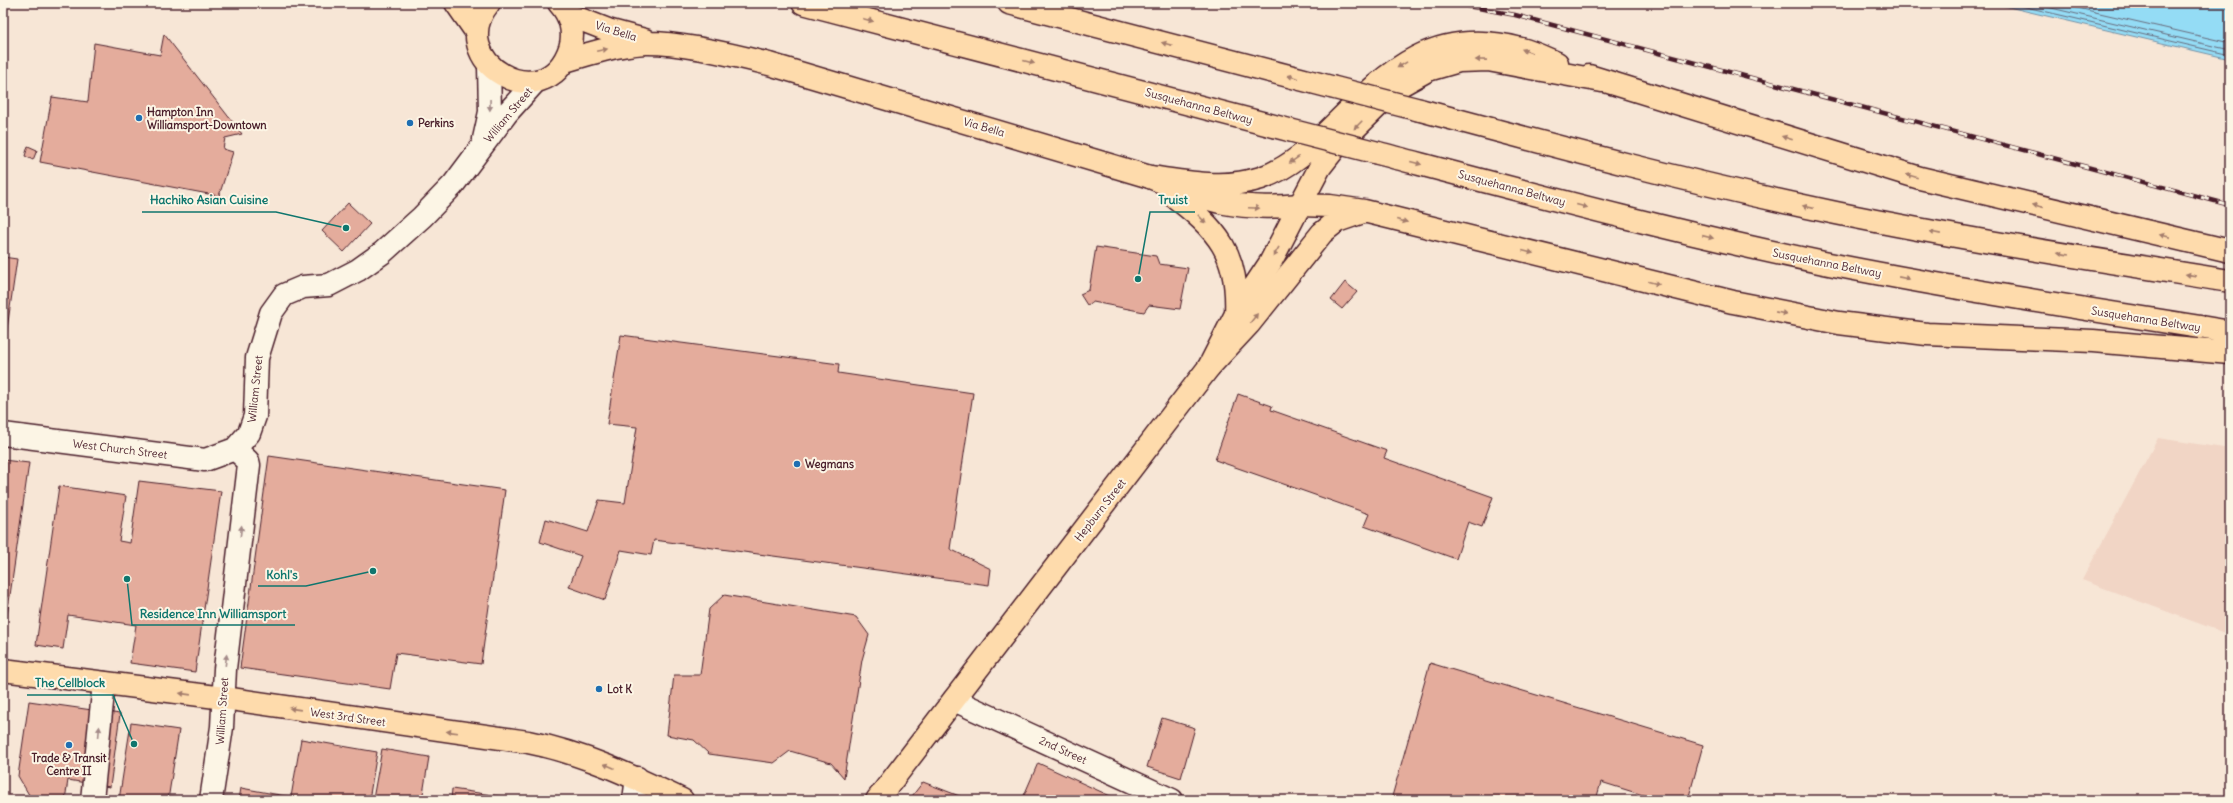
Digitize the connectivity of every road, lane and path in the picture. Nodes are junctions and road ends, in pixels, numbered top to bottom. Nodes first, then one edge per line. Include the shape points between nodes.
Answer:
1 (456, 3) edge
2 (489, 3) edge
3 (803, 3) edge
4 (1010, 3) edge
5 (563, 8) edge
6 (477, 33) junction
7 (665, 45) junction
8 (565, 61) junction
9 (490, 66) junction
10 (1602, 81) junction
11 (535, 82) junction
12 (481, 148) junction
13 (1150, 177) junction
14 (1300, 205) junction
15 (1364, 211) junction
16 (2230, 251) edge
17 (2230, 281) edge
18 (1236, 314) junction
19 (2230, 332) edge
20 (2230, 353) edge
21 (1210, 367) junction
22 (3, 434) edge
23 (235, 449) junction
24 (3, 670) edge
25 (104, 683) junction
26 (224, 698) junction
27 (954, 700) junction
28 (638, 778) junction
29 (92, 800) edge
30 (211, 800) edge
31 (634, 800) edge
32 (682, 800) edge
33 (877, 800) edge
34 (1172, 800) edge

1 - 6 main road
2 - 6 main road via 480,18
3 -> 19 main road, Susquehanna Beltway, bridge via 1620,216 1825,263
17 -> 4 main road, bridge via 2025,248 1835,213 1632,166
5 - 7 main road, Via Bella via 608,30
5 - 8 main road via 572,35
6 - 9 main road via 483,56
8 -> 7 main road, Via Bella via 612,48 644,43
7 - 13 main road, Via Bella via 732,55 769,64
8 - 11 main road via 547,78
9 - 11 main road via 506,78
9 -> 12 street, William Street via 490,112
10 -> 13 main road via 1521,49 1489,43 1444,47 1422,54 1390,72 1308,150 1275,172 1228,185
10 -> 14 main road, Hepburn Street via 1488,60 1459,61 1428,70 1401,85 1335,148 1320,167
16 -> 10 main road via 1920,178
11 - 12 street, William Street via 507,113
12 - 23 street, William Street via 453,185 382,253 358,270 329,285 303,287 284,295 271,313 257,358 255,416 249,433
13 -> 14 main road, Via Bella via 1197,197 1226,205 1257,208
13 -> 18 main road via 1198,214 1218,238 1232,264
14 - 15 main road, Via Bella
14 -> 18 main road, Hepburn Street via 1270,263
15 -> 20 main road, Via Bella via 1733,302 1839,323 1926,334 2093,342
21 -> 15 main road via 1249,324 1322,233 1337,221
18 - 21 main road, Hepburn Street
21 - 27 main road, Hepburn Street
22 - 23 street, West Church Street via 205,460
26 -> 23 street, William Street via 225,669 249,465
24 - 25 main road, West 3rd Street
26 -> 25 main road, West 3rd Street
29 -> 25 street
28 -> 26 main road, West 3rd Street via 558,748 528,742
26 - 30 street, William Street
27 - 33 main road, Hepburn Street
27 - 34 street, 2nd Street
28 - 31 street
28 - 32 main road, West 3rd Street

